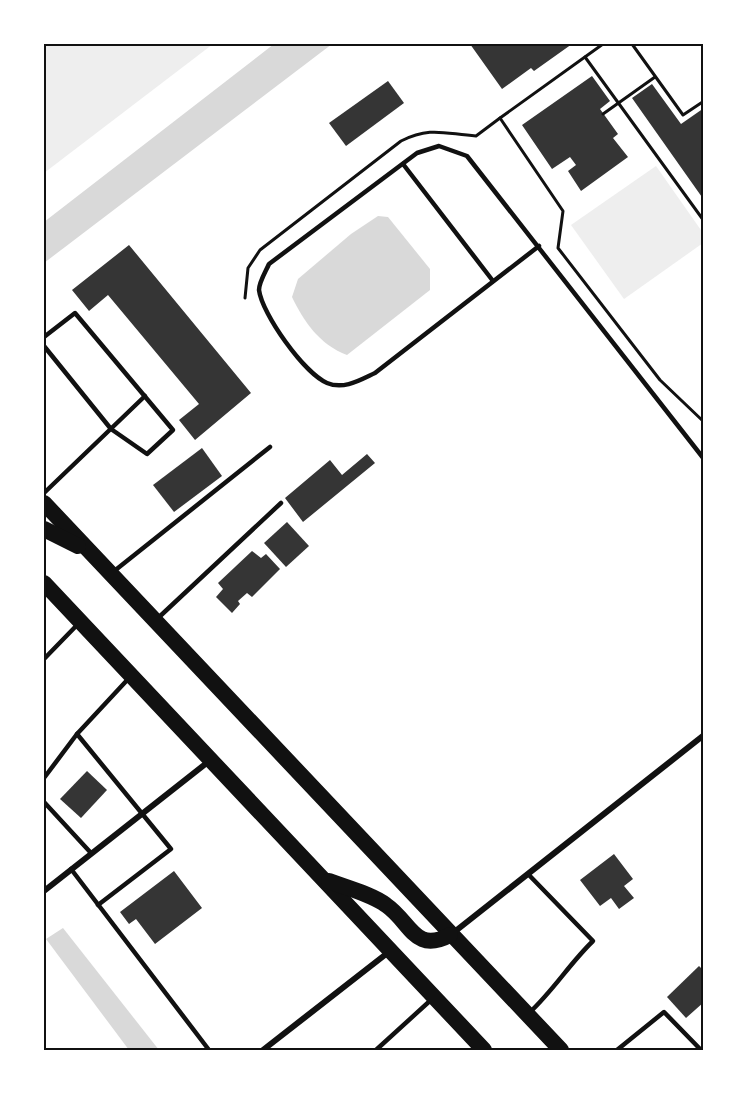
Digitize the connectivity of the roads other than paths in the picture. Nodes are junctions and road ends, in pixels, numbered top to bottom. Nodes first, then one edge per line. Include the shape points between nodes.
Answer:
1 (403, 164) junction
2 (539, 246) junction
3 (493, 281) junction
4 (44, 337) edge
5 (44, 346) edge
6 (146, 396) junction
7 (111, 429) junction
8 (270, 447) dead end
9 (704, 459) edge
10 (44, 493) edge
11 (44, 503) edge
12 (281, 503) dead end
13 (44, 529) edge
14 (90, 551) junction
15 (111, 574) junction
16 (44, 583) edge
17 (155, 621) junction
18 (80, 622) junction
19 (44, 659) edge
20 (131, 675) junction
21 (77, 734) junction
22 (704, 735) edge
23 (210, 760) junction
24 (44, 778) edge
25 (44, 802) edge
26 (143, 813) junction
27 (91, 853) junction
28 (71, 869) junction
29 (528, 874) junction
30 (323, 879) junction
31 (44, 891) edge
32 (98, 905) junction
33 (450, 935) junction
34 (391, 951) junction
35 (434, 997) junction
36 (526, 1014) junction
37 (477, 1048) edge
38 (209, 1050) edge
39 (263, 1050) edge
40 (376, 1050) edge
41 (561, 1050) edge
42 (617, 1050) edge
43 (701, 1050) edge

1 - 2 lane via 417,153 439,146 467,156
1 - 3 lane
1 - 3 lane via 269,264 259,288 265,311 307,369 327,383 350,385 375,373
2 - 3 lane
2 - 9 lane
4 - 6 lane via 75,313
5 - 7 lane
6 - 7 lane
6 - 7 lane via 173,430 147,454
7 - 10 lane
8 - 15 lane
11 - 14 highway
12 - 17 lane
13 - 14 highway
14 - 15 highway
15 - 17 highway
16 - 18 highway
17 - 33 highway
18 - 19 lane
18 - 20 highway
20 - 21 lane
20 - 23 highway
21 - 24 lane
21 - 26 lane
22 - 29 street
23 - 26 street
23 - 30 highway
25 - 27 lane
26 - 27 street
26 - 32 lane via 171,849
27 - 28 street
28 - 31 street
28 - 32 lane
29 - 33 street
29 - 36 lane via 593,941 546,997
30 - 33 highway via 386,904 424,941 435,943
30 - 34 highway
32 - 38 lane
33 - 36 highway
34 - 35 highway
34 - 39 street
35 - 37 highway
35 - 40 lane
36 - 41 highway
42 - 43 lane via 664,1012

